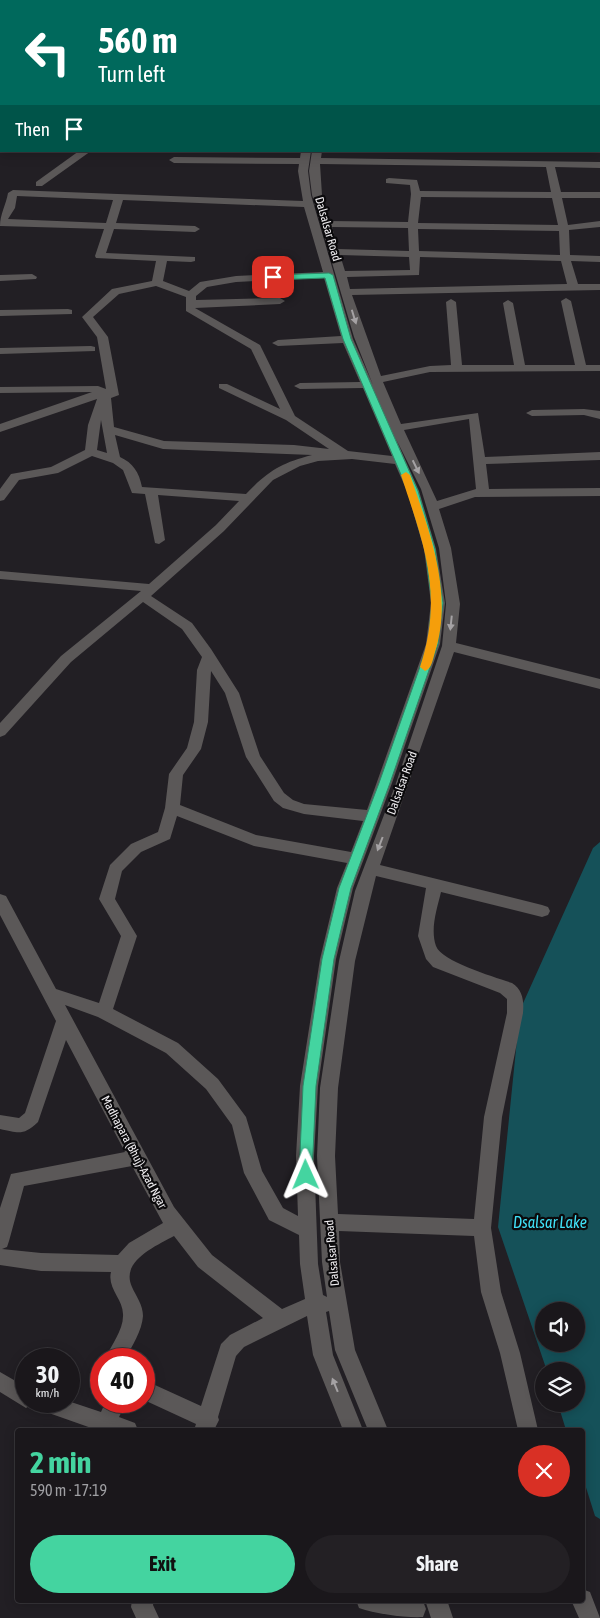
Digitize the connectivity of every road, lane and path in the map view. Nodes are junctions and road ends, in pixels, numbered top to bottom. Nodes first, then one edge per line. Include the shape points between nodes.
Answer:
1 (85, 152) edge
2 (374, 152) edge
3 (409, 152) edge
4 (441, 152) edge
5 (485, 152) edge
6 (553, 152) edge
7 (311, 156) edge
8 (335, 156) edge
9 (174, 160) dead end
10 (372, 162) junction
11 (409, 162) junction
12 (441, 163) junction
13 (486, 163) junction
14 (552, 164) junction
15 (600, 165) edge
16 (389, 181) dead end
17 (39, 184) dead end
18 (416, 194) junction
19 (555, 195) junction
20 (600, 195) edge
21 (119, 196) junction
22 (308, 204) junction
23 (1, 222) edge
24 (326, 224) junction
25 (600, 224) edge
26 (108, 226) junction
27 (414, 226) junction
28 (564, 228) junction
29 (195, 229) dead end
30 (334, 252) junction
31 (413, 254) junction
32 (162, 258) junction
33 (565, 258) junction
34 (600, 258) edge
35 (191, 259) dead end
36 (335, 274) junction
37 (0, 278) edge
38 (32, 278) dead end
39 (157, 283) junction
40 (574, 287) junction
41 (600, 287) edge
42 (346, 292) junction
43 (190, 299) junction
44 (280, 300) dead end
45 (566, 301) dead end
46 (450, 302) dead end
47 (508, 303) dead end
48 (68, 312) dead end
49 (0, 313) edge
50 (347, 339) junction
51 (278, 343) dead end
52 (91, 349) dead end
53 (0, 351) edge
54 (457, 368) junction
55 (520, 368) junction
56 (581, 368) junction
57 (600, 368) edge
58 (372, 383) junction
59 (223, 386) dead end
60 (300, 386) dead end
61 (0, 390) edge
62 (102, 391) junction
63 (532, 413) dead end
64 (600, 415) edge
65 (290, 418) junction
66 (0, 428) edge
67 (397, 428) junction
68 (108, 429) junction
69 (91, 452) junction
70 (600, 456) edge
71 (348, 457) junction
72 (114, 460) junction
73 (400, 461) junction
74 (481, 461) junction
75 (151, 491) junction
76 (600, 492) edge
77 (483, 493) junction
78 (0, 497) edge
79 (248, 498) junction
80 (432, 507) junction
81 (159, 540) dead end
82 (0, 575) edge
83 (148, 592) junction
84 (449, 646) junction
85 (209, 657) junction
86 (600, 684) edge
87 (0, 732) edge
88 (172, 808) junction
89 (372, 816) junction
90 (356, 859) junction
91 (371, 869) junction
92 (435, 885) junction
93 (542, 911) dead end
94 (2, 912) edge
95 (48, 993) junction
96 (104, 1012) junction
97 (64, 1022) junction
98 (0, 1122) edge
99 (137, 1157) junction
100 (329, 1222) junction
101 (176, 1225) junction
102 (482, 1228) junction
103 (308, 1231) junction
104 (0, 1242) edge
105 (0, 1257) edge
106 (121, 1264) junction
107 (337, 1302) junction
108 (315, 1304) junction
109 (280, 1319) junction
110 (120, 1348) edge
111 (0, 1381) edge
112 (15, 1391) edge
113 (155, 1396) edge
114 (75, 1413) edge
115 (111, 1413) edge
116 (106, 1423) junction
117 (207, 1425) edge
118 (122, 1428) edge
119 (352, 1428) edge
120 (377, 1428) edge
121 (528, 1428) edge
122 (142, 1603) edge
123 (383, 1603) edge
124 (437, 1603) edge
125 (584, 1603) edge
126 (415, 1609) edge
127 (148, 1618) edge
128 (442, 1618) edge
129 (591, 1618) edge

1 - 17 street
2 - 10 street
3 - 11 street
4 - 12 street
5 - 13 street
6 - 14 street
7 - 8 street
7 - 9 street
7 - 22 street, Dalsalsar Road via 303,171
7 - 24 street, Dalsalsar Road via 317,195
8 - 10 street
10 - 11 street
11 - 12 street
12 - 13 street
13 - 14 street
14 - 15 street
14 - 19 street
16 - 18 street via 414,182
18 - 19 street
18 - 27 street
19 - 20 street
19 - 28 street
21 - 22 street
21 - 23 street via 13,192 10,208
21 - 26 street
22 - 36 street, Dalsalsar Road
23 - 26 street
24 - 27 street
24 - 30 street, Dalsalsar Road
25 - 28 street
26 - 29 street
26 - 32 street via 100,256
27 - 28 street
27 - 31 street
28 - 33 street
30 - 31 street
30 - 36 street, Dalsalsar Road
31 - 33 street
31 - 36 street via 415,273
32 - 35 street
32 - 39 street
33 - 34 street
33 - 40 street
36 - 42 street, Dalsalsar Road
36 - 43 street via 236,279 204,284
36 - 50 street, Dalsalsar Road
37 - 38 street
39 - 43 street
39 - 62 street via 116,291 88,318 102,337 113,396
40 - 41 street
40 - 42 street
42 -> 58 street, Dalsalsar Road
43 - 44 street
43 - 65 street via 190,309 256,347
45 - 56 street
46 - 54 street
47 - 55 street
48 - 49 street
50 - 51 street
50 - 58 street, Dalsalsar Road
52 - 53 street
54 - 55 street
54 - 58 street via 430,369
55 - 56 street
56 - 57 street
58 - 60 street
58 - 67 street, Dalsalsar Road
58 - 73 street, Dalsalsar Road
59 - 65 street
61 - 62 street
62 - 66 street
62 - 68 street
62 - 69 street
63 - 64 street via 584,412
65 - 71 street
67 - 74 street via 474,415
67 -> 80 street, Dalsalsar Road
68 - 71 street via 163,445 294,449
68 - 72 street
69 - 72 street
69 - 78 street via 54,470 15,477
70 - 74 street
71 - 73 street
71 - 79 street via 317,457 296,463 269,477
72 - 75 street via 127,464 135,476 136,490
73 - 89 street, Dalsalsar Road via 413,491 430,549 438,603 433,644
74 - 77 street
75 - 79 street
75 - 81 street
76 - 77 street
77 - 80 street
79 - 83 street via 220,528
80 -> 84 street, Dalsalsar Road via 445,548 453,604
82 - 83 street
83 - 85 street via 186,626
83 - 87 street via 66,659
84 - 86 street
84 -> 91 street, Dalsalsar Road
85 - 88 street via 204,670 201,722 194,749 176,774
85 - 89 street via 232,693 253,757 279,797 304,809
88 - 90 street via 254,840
88 - 96 street via 165,835 136,848 115,869 107,899 129,936
89 - 90 street, Dalsalsar Road
90 - 103 street, Dalsalsar Road via 345,888 328,959 309,1086 305,1156
91 - 92 street
91 - 100 street, Dalsalsar Road via 347,961 329,1088 326,1156
92 - 93 street
92 - 102 street via 425,931 425,943 433,957 506,988 516,998 493,1117
94 - 95 street, Madhapara (Bhuj)-Azad Ngar
95 - 96 street
95 - 97 street, Madhapara (Bhuj)-Azad Ngar
96 - 103 street via 172,1048 212,1084 240,1122 253,1173 276,1214
97 - 98 street via 32,1117 22,1126
97 - 99 street, Madhapara (Bhuj)-Azad Ngar
99 - 101 street, Madhapara (Bhuj)-Azad Ngar
99 - 104 street via 17,1180
100 - 102 street
100 - 107 street, Dalsalsar Road
101 - 106 street via 132,1252
101 - 109 street, Madhapara (Bhuj)-Azad Ngar via 205,1261
102 - 121 street via 490,1292 510,1353
103 - 108 street, Dalsalsar Road
105 - 106 street via 41,1262
106 - 110 street via 120,1284 131,1305 133,1317
107 - 108 street
107 - 120 street, Dalsalsar Road via 345,1350
108 - 109 street
119 -> 108 street, Dalsalsar Road via 323,1355
109 - 117 street via 237,1341 228,1351
111 - 112 street
113 - 117 street
114 - 116 street
115 - 116 street
116 - 118 street
122 - 127 street
123 - 126 street
124 - 128 street
125 - 129 street

